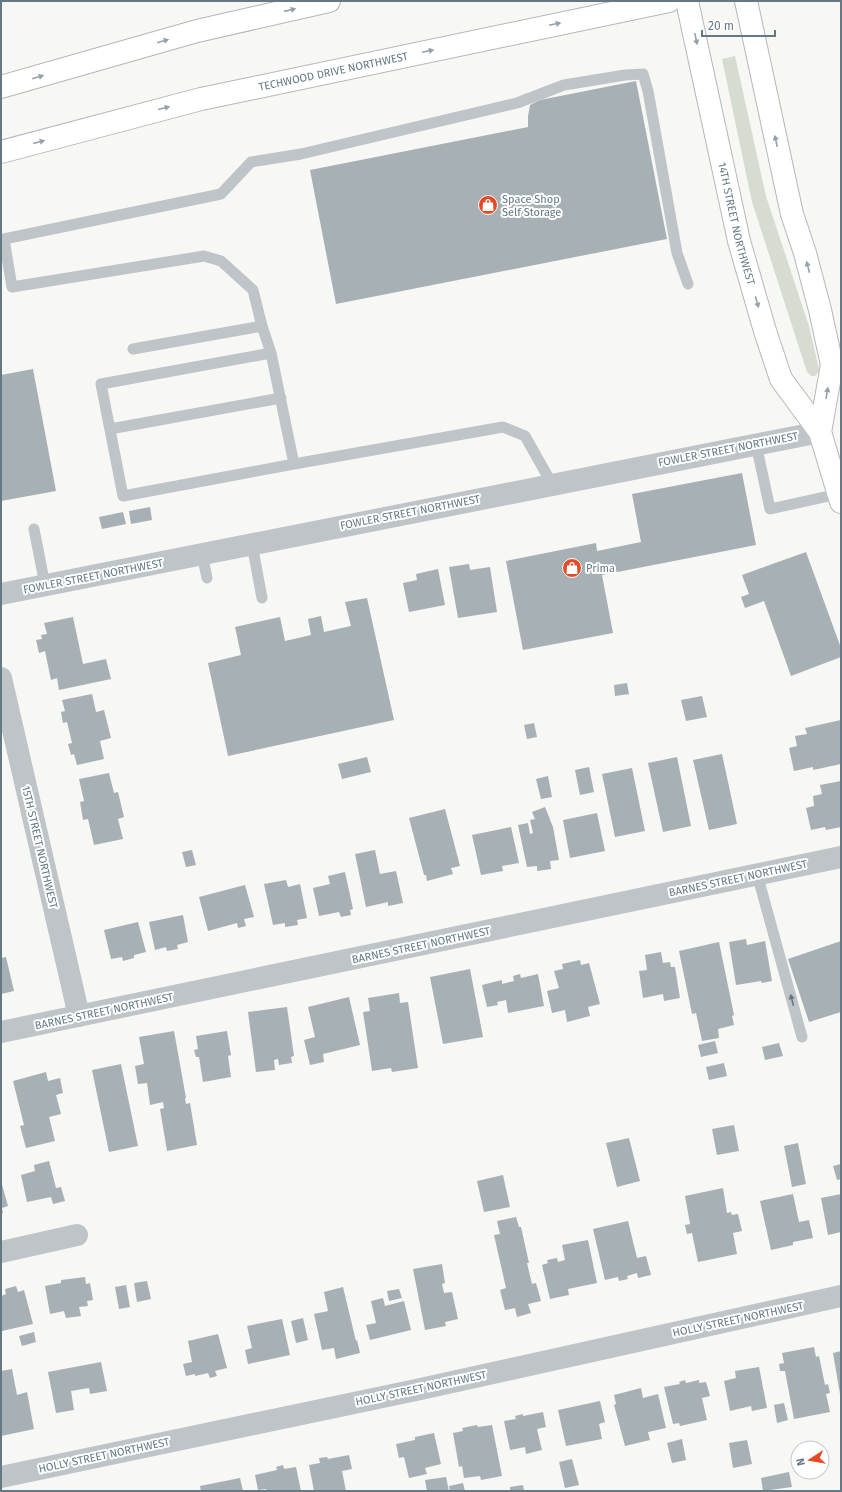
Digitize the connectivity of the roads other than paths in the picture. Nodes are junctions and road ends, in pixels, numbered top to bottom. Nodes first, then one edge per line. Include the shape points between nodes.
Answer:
1 (329, 1) edge
2 (669, 1) edge
3 (688, 1) edge
4 (746, 1) edge
5 (1, 87) edge
6 (1, 152) edge
7 (2, 239) edge
8 (688, 284) dead end
9 (262, 326) junction
10 (133, 349) dead end
11 (270, 353) junction
12 (281, 398) junction
13 (110, 429) junction
14 (820, 432) junction
15 (756, 444) junction
16 (294, 464) junction
17 (552, 484) junction
18 (840, 498) edge
19 (34, 528) dead end
20 (252, 544) junction
21 (202, 554) junction
22 (207, 578) dead end
23 (45, 585) junction
24 (1, 594) edge
25 (262, 598) dead end
26 (1, 678) edge
27 (841, 857) edge
28 (757, 874) junction
29 (79, 1016) junction
30 (1, 1032) edge
31 (802, 1037) dead end
32 (77, 1235) dead end
33 (1, 1252) edge
34 (841, 1296) edge
35 (1, 1476) edge

5 -> 1 main road via 197,31
6 -> 2 main road, TECHWOOD DRIVE NORTHWEST via 201,99
3 -> 14 main road, 14TH STREET NORTHWEST via 739,241 766,331 781,379
14 -> 4 main road, 14TH STREET NORTHWEST via 832,365 805,253 792,214
7 - 8 lane via 221,194 251,162 301,154 517,102 564,85 643,74 677,254
7 - 9 lane via 12,287 204,256 221,261 254,290
9 - 10 lane
9 - 11 lane
11 - 12 lane
11 - 13 lane via 101,384
12 - 13 lane
12 - 16 lane
13 - 16 lane via 123,496
14 - 15 street, FOWLER STREET NORTHWEST
14 - 18 main road, 14TH STREET NORTHWEST
15 - 17 street, FOWLER STREET NORTHWEST
15 - 18 lane via 770,509
16 - 17 lane via 503,427 525,436
17 - 20 street, FOWLER STREET NORTHWEST
19 - 23 lane
20 - 21 street, FOWLER STREET NORTHWEST
20 - 25 lane
21 - 22 lane
21 - 23 street, FOWLER STREET NORTHWEST
23 - 24 street, FOWLER STREET NORTHWEST
26 - 29 street, 15TH STREET NORTHWEST
27 - 28 street, BARNES STREET NORTHWEST
28 - 29 street, BARNES STREET NORTHWEST
31 -> 28 lane
29 - 30 street, BARNES STREET NORTHWEST
32 - 33 street
34 - 35 street, HOLLY STREET NORTHWEST via 416,1390

